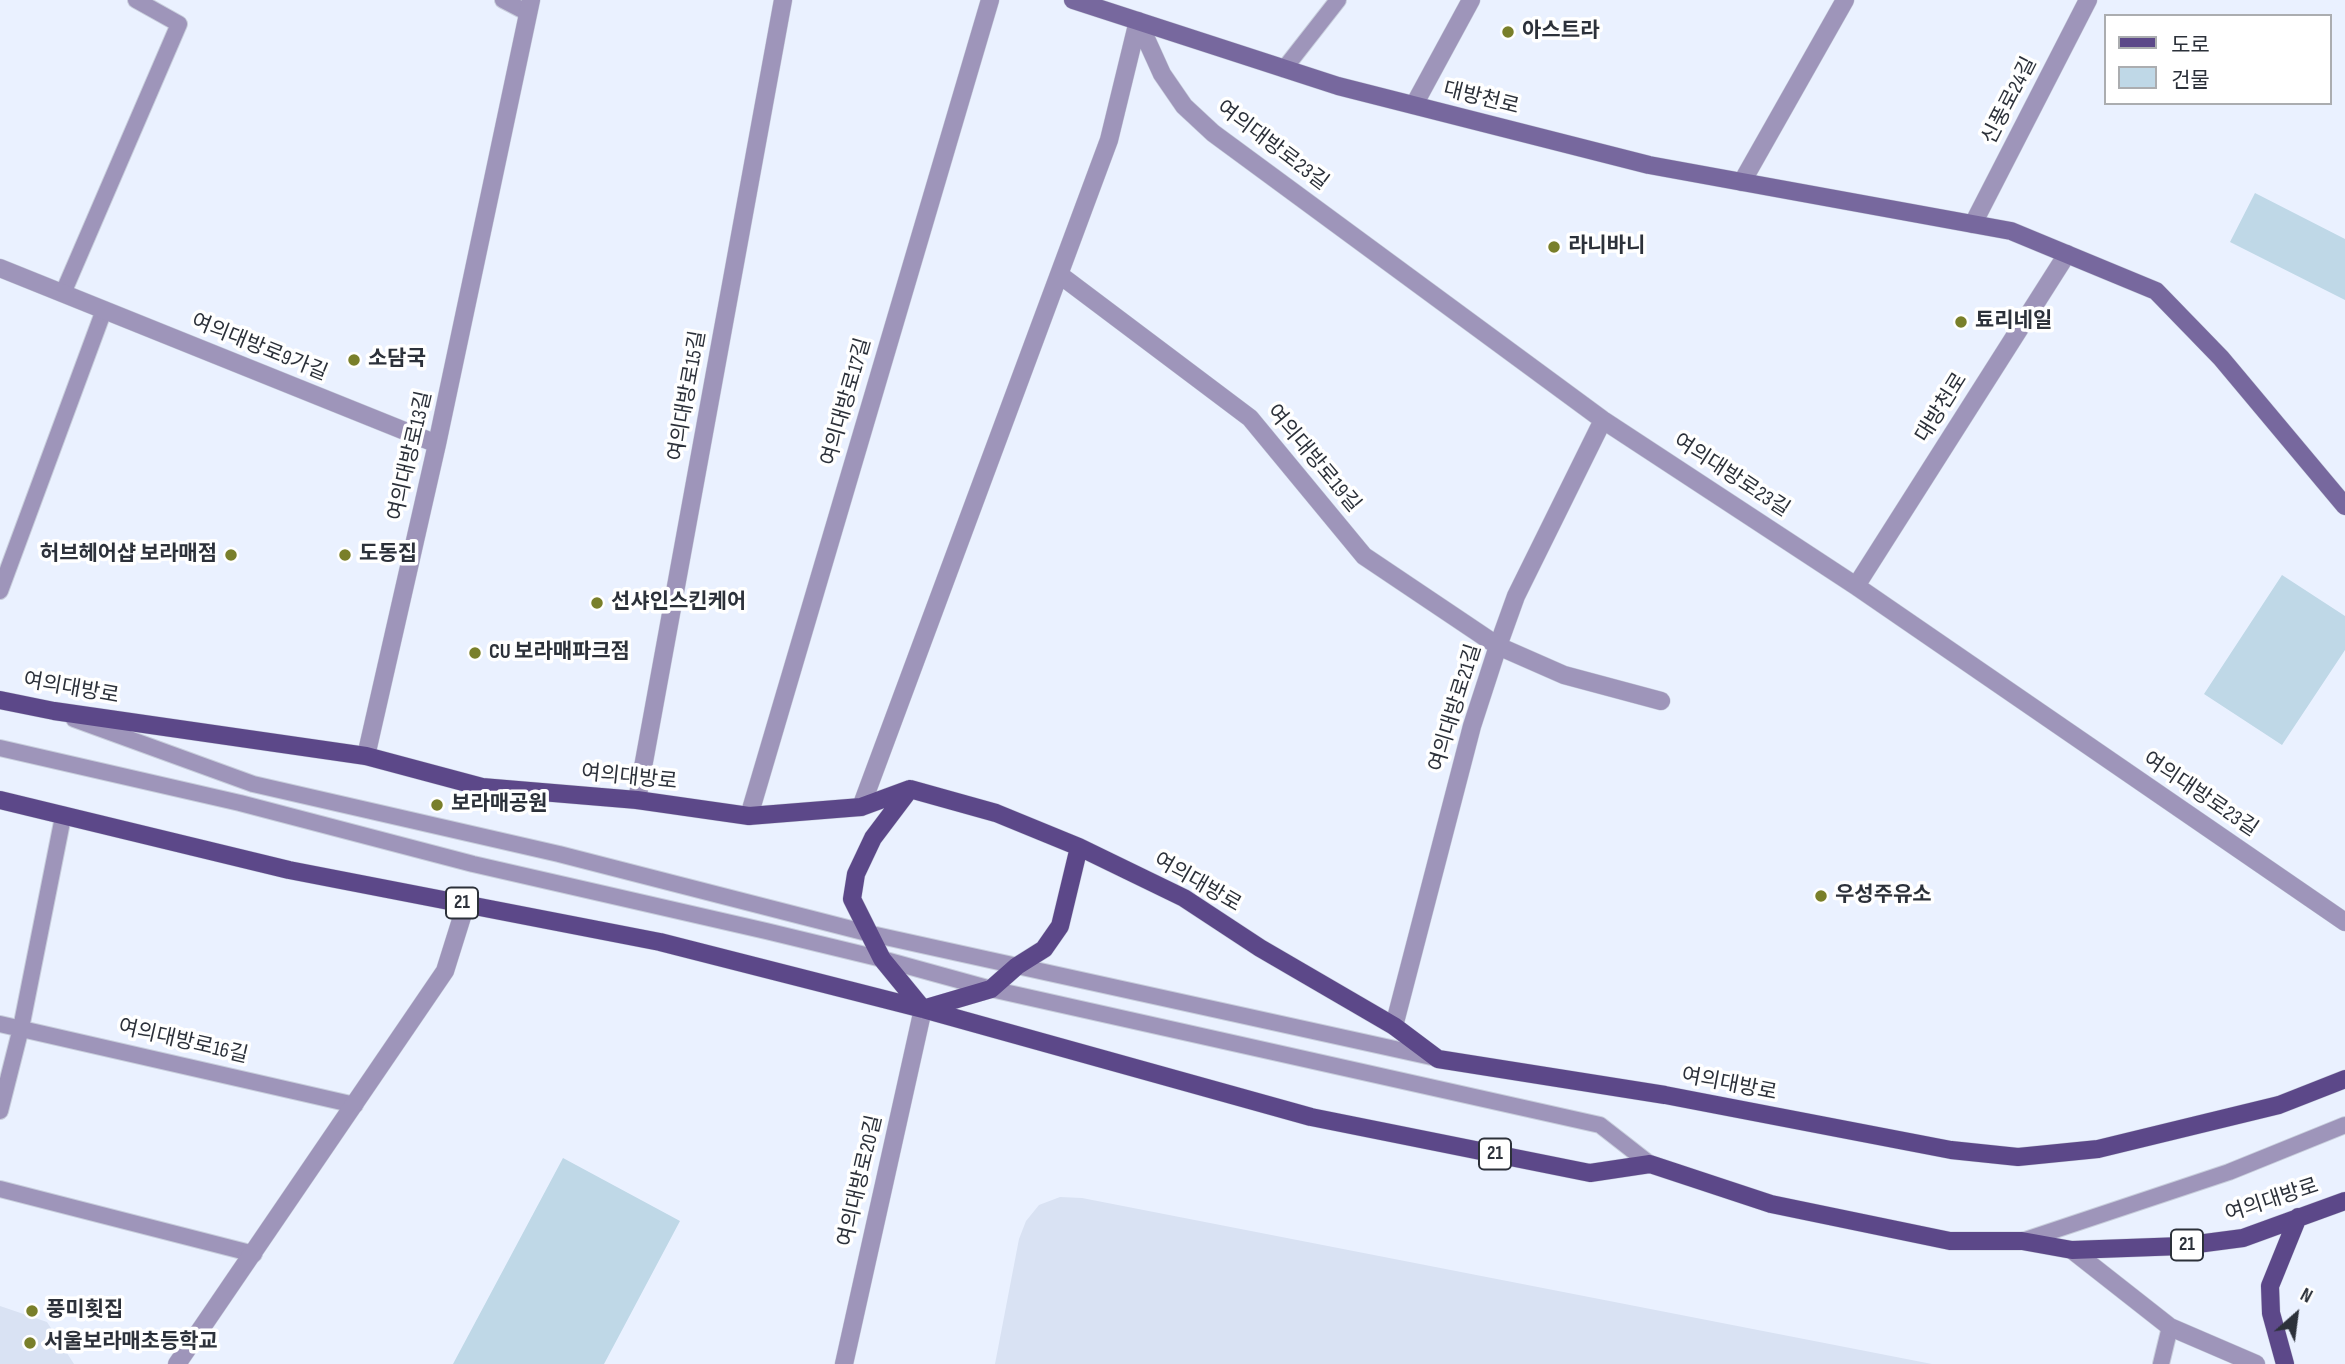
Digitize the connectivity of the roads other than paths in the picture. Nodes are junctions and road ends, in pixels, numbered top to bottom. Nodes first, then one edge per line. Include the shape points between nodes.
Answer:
1 (136, 0) edge
2 (503, 0) edge
3 (783, 0) edge
4 (990, 0) edge
5 (1073, 0) edge
6 (1338, 0) edge
7 (1471, 0) edge
8 (1845, 0) edge
9 (2088, 0) edge
10 (529, 7) edge
11 (1138, 21) junction
12 (1284, 69) junction
13 (1414, 105) junction
14 (1742, 182) junction
15 (1973, 224) junction
16 (2067, 254) junction
17 (0, 268) edge
18 (1060, 275) junction
19 (63, 293) junction
20 (104, 310) junction
21 (1604, 420) junction
22 (438, 444) junction
23 (2345, 506) edge
24 (1856, 586) junction
25 (0, 591) edge
26 (1498, 646) junction
27 (0, 700) edge
28 (1661, 701) dead end
29 (54, 711) junction
30 (0, 748) edge
31 (366, 756) junction
32 (910, 789) junction
33 (0, 800) edge
34 (637, 800) junction
35 (861, 807) junction
36 (749, 816) junction
37 (63, 817) junction
38 (1079, 847) junction
39 (466, 904) junction
40 (2345, 922) edge
41 (867, 933) junction
42 (881, 959) junction
43 (1017, 966) junction
44 (991, 989) junction
45 (923, 1009) junction
46 (0, 1024) edge
47 (1394, 1026) junction
48 (21, 1028) junction
49 (1438, 1059) junction
50 (2345, 1079) edge
51 (355, 1105) junction
52 (0, 1111) edge
53 (2345, 1125) edge
54 (1650, 1164) junction
55 (0, 1189) edge
56 (2345, 1202) edge
57 (2298, 1217) junction
58 (2022, 1241) junction
59 (2072, 1250) junction
60 (254, 1254) junction
61 (2170, 1326) junction
62 (177, 1364) edge
63 (844, 1364) edge
64 (2161, 1364) edge
65 (2256, 1364) edge
66 (2285, 1364) edge

1 - 19 lane via 179,24
2 - 10 lane
3 - 34 street, 여의대방로15길
4 - 36 street, 여의대방로17길
5 - 11 main road, 대방천로
6 - 12 lane
7 - 13 street, 대방천로
8 - 14 street
9 - 15 street, 신풍로24길
10 - 22 street, 여의대방로13길
11 - 12 main road, 대방천로
11 - 18 street via 1109,140
11 - 21 street, 여의대방로23길 via 1162,74 1184,106 1213,133
12 - 13 main road, 대방천로
13 - 14 main road, 대방천로 via 1649,164
14 - 15 main road, 대방천로
15 - 16 main road, 대방천로 via 2011,230
16 - 23 main road, 대방천로 via 2156,291 2221,358
16 - 24 street, 대방천로
17 - 19 street, 여의대방로9가길
18 - 26 street, 여의대방로19길 via 1251,418 1364,556
18 - 35 street
19 - 20 street, 여의대방로9가길
20 - 22 street, 여의대방로9가길
20 - 25 lane
21 - 24 street, 여의대방로23길
21 - 26 street, 여의대방로21길 via 1516,596
22 - 31 street, 여의대방로13길
24 - 40 street, 여의대방로23길
26 - 28 street, 여의대방로19길 via 1564,675
26 - 47 street, 여의대방로21길 via 1472,726
27 - 29 main road, 여의대방로
29 - 31 main road, 여의대방로
29 - 41 lane via 254,784 559,854
30 - 42 lane
31 - 34 main road, 여의대방로 via 482,787
32 - 35 main road, 여의대방로
32 - 38 main road, 여의대방로 via 996,813
32 - 41 main road via 873,838 856,874 852,899
33 - 37 main road, 여의대방로 / 21
34 - 36 main road, 여의대방로
35 - 36 main road, 여의대방로
37 - 39 main road, 여의대방로 / 21 via 289,870
37 - 48 lane
38 - 43 main road via 1060,926 1044,949
38 - 47 main road, 여의대방로 via 1184,898
39 - 45 main road, 여의대방로 / 21 via 660,942
39 - 51 street via 445,971
41 - 42 main road
41 - 43 lane
42 - 44 lane
42 - 45 main road
43 - 44 main road
43 - 49 lane
44 - 45 main road
44 - 54 lane via 1600,1125
45 - 54 main road, 여의대방로 / 21 via 1311,1117 1590,1173
45 - 63 street, 여의대방로20길
46 - 48 lane, 여의대방로16길
47 - 49 main road, 여의대방로
48 - 51 lane, 여의대방로16길
48 - 52 lane
49 - 50 main road, 여의대방로 via 1665,1095 1951,1150 2018,1157 2098,1149 2279,1105
51 - 60 street
53 - 58 lane via 2229,1172
54 - 58 main road, 여의대방로 / 21 via 1771,1204 1950,1241
55 - 60 lane
56 - 57 main road, 여의대방로 / 21
57 - 59 main road, 여의대방로 / 21 via 2243,1238 2182,1246
57 - 66 main road via 2270,1286 2271,1313
58 - 59 main road, 여의대방로 / 21
59 - 61 street
60 - 62 street
61 - 64 lane
61 - 65 street

